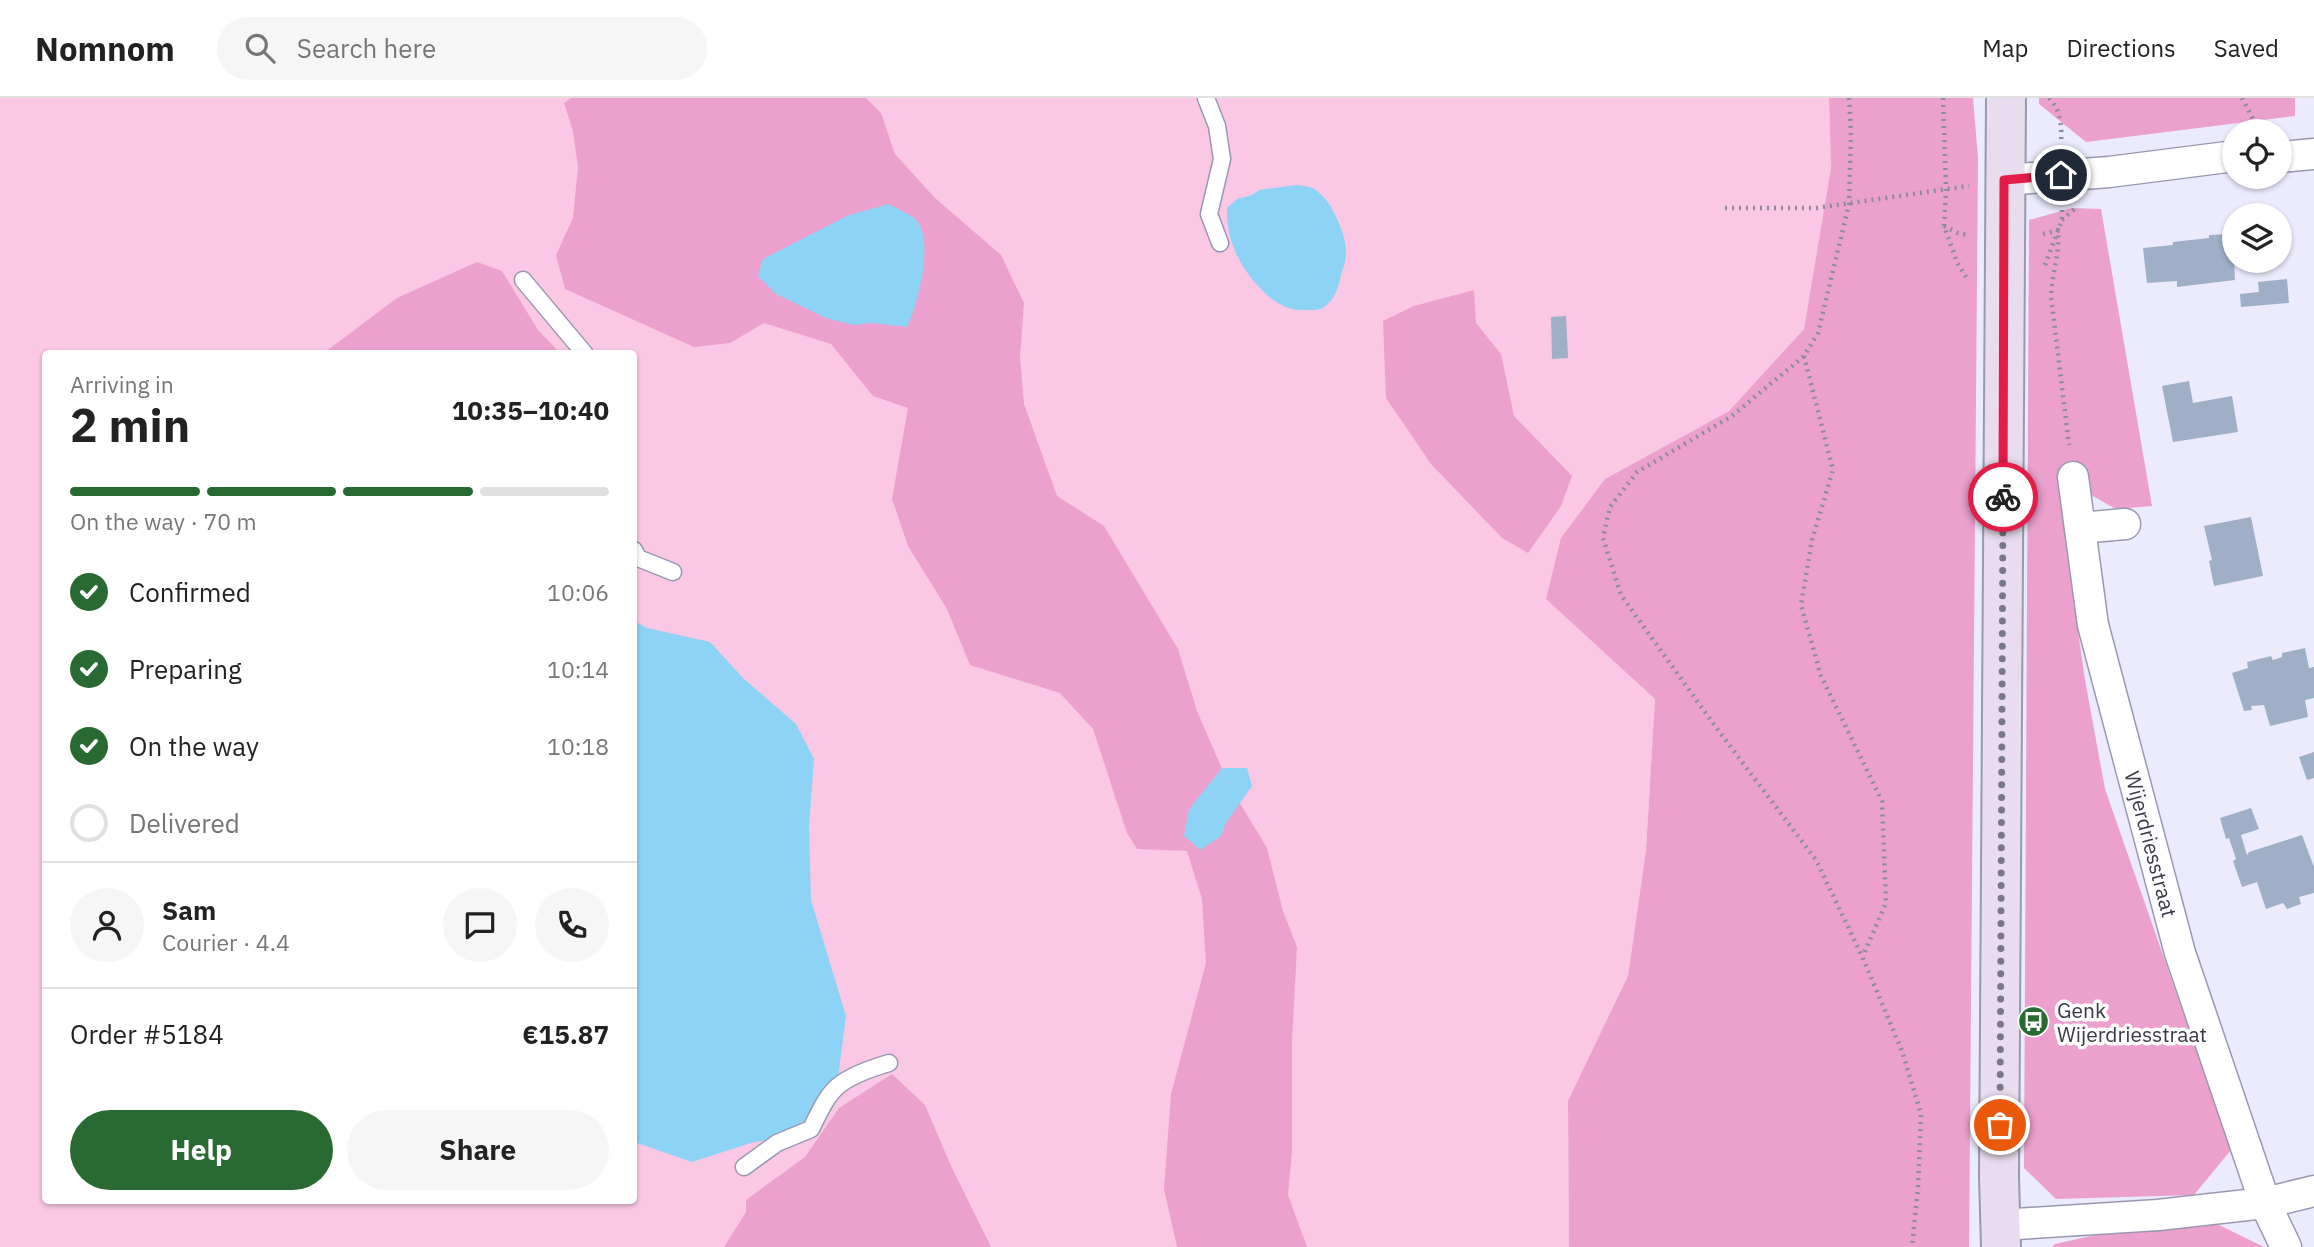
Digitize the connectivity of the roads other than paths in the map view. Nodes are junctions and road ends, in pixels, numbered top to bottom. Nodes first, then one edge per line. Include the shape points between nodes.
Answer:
1 (1206, 98) edge
2 (2006, 98) edge
3 (2314, 154) edge
4 (2292, 156) edge
5 (2222, 158) edge
6 (2004, 180) junction
7 (1220, 243) dead end
8 (523, 280) dead end
9 (582, 350) edge
10 (2071, 464) road end
11 (2125, 524) dead end
12 (2080, 528) junction
13 (637, 556) edge
14 (673, 572) dead end
15 (889, 1063) dead end
16 (744, 1167) dead end
17 (2314, 1191) edge
18 (2265, 1203) junction
19 (2001, 1236) edge
20 (2286, 1247) edge

1 - 7 lane via 1217,126 1222,159 1209,214
2 - 6 main road
3 - 4 street
5 - 6 street
6 - 19 main road
8 - 9 lane
10 - 12 street, Wijerdriesstraat
11 - 12 street
12 - 18 street, Wijerdriesstraat via 2093,625 2180,953
13 - 14 lane
15 - 16 lane via 837,1086 811,1129 778,1143
17 - 18 street
18 - 19 street
18 - 20 street, Wijerdriesstraat

